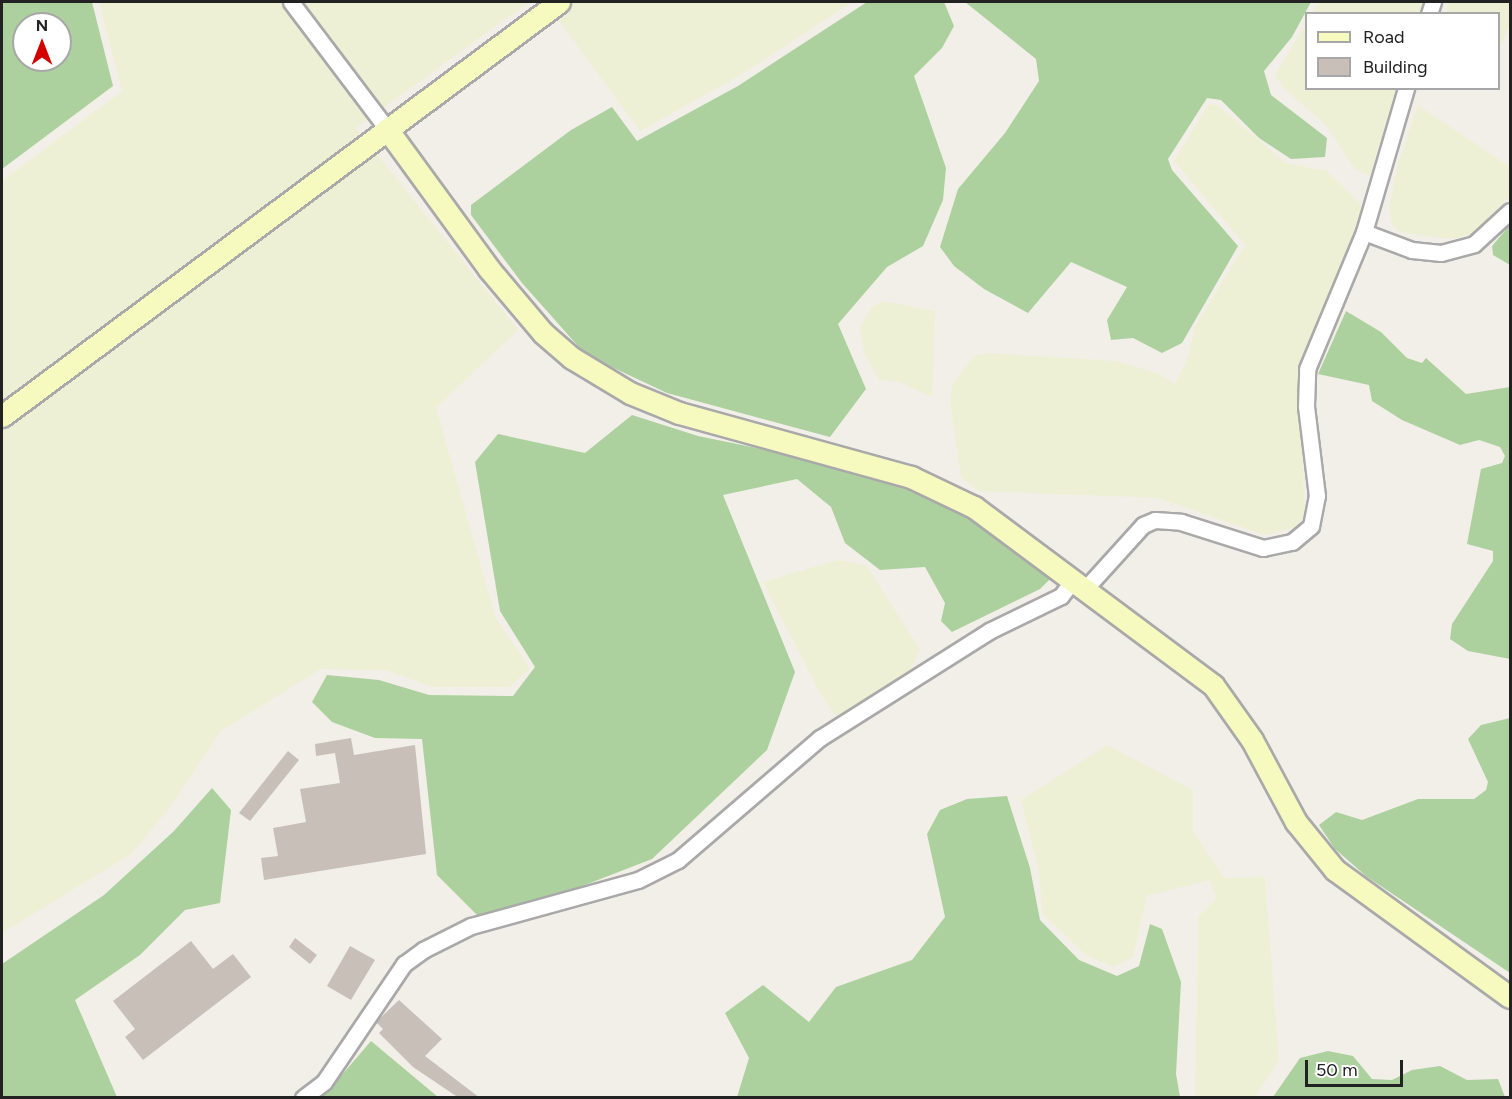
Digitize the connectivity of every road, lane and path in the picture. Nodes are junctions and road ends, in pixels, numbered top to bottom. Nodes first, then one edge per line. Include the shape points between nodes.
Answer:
1 (291, 2) edge
2 (559, 2) edge
3 (1405, 90) edge
4 (387, 129) junction
5 (1510, 211) edge
6 (1364, 232) junction
7 (2, 416) edge
8 (1079, 584) junction
9 (1510, 997) edge
10 (303, 1098) edge

1 - 4 street
2 - 4 street
3 - 6 street
4 - 7 street
4 - 8 street via 525,313 572,358 599,376 679,412 911,477 974,507
5 - 6 street via 1474,244 1441,254 1412,250
6 - 8 street via 1308,369 1306,406 1317,496 1315,514 1304,535 1263,548 1181,522 1155,520 1143,525
8 - 9 street via 1196,671 1225,699 1296,822 1335,870
8 - 10 street via 989,632 819,738 678,860 638,880 471,926 423,950 404,963 324,1082

